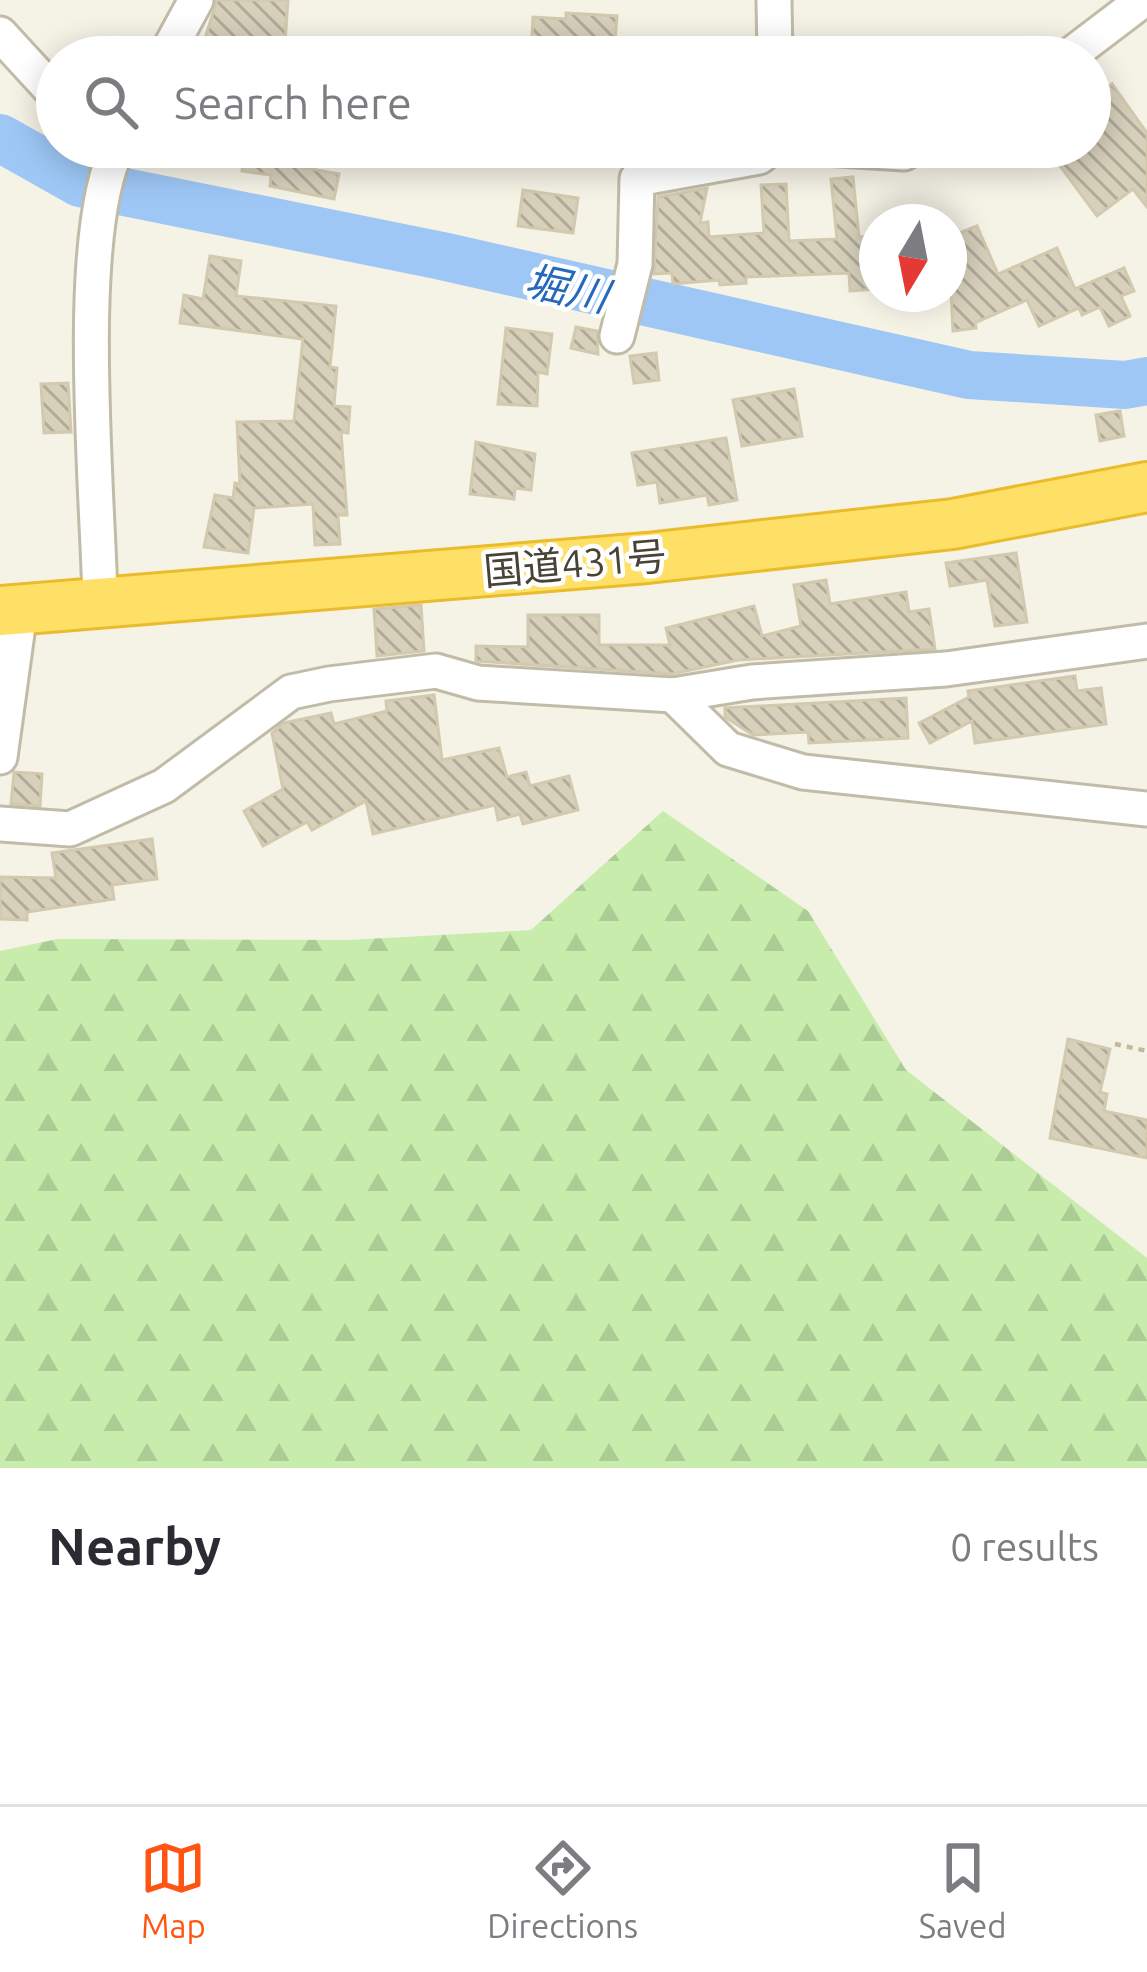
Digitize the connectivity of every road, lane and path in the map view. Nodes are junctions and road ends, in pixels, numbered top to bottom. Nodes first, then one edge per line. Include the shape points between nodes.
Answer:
1 (196, 0) edge
2 (774, 0) edge
3 (1143, 0) edge
4 (0, 34) edge
5 (176, 36) edge
6 (775, 36) edge
7 (1096, 36) edge
8 (36, 73) edge
9 (110, 168) edge
10 (698, 168) edge
11 (617, 336) dead end
12 (1147, 487) edge
13 (100, 600) junction
14 (10, 611) edge
15 (1147, 641) edge
16 (673, 695) junction
17 (0, 757) edge
18 (1147, 809) edge
19 (0, 824) edge
20 (1115, 1044) dead end
21 (1147, 1051) edge

1 - 5 street
2 - 6 street
3 - 7 street
4 - 8 street
9 - 13 street via 94,319
10 - 11 street via 637,179 635,264
12 - 13 highway, 国道431号 via 953,524 647,558
13 - 14 highway, 国道431号
14 - 17 street
15 - 16 street
16 - 18 street via 728,748 803,772
16 - 19 street via 478,683 436,671 329,684 291,692 164,786 70,829
20 - 21 path

